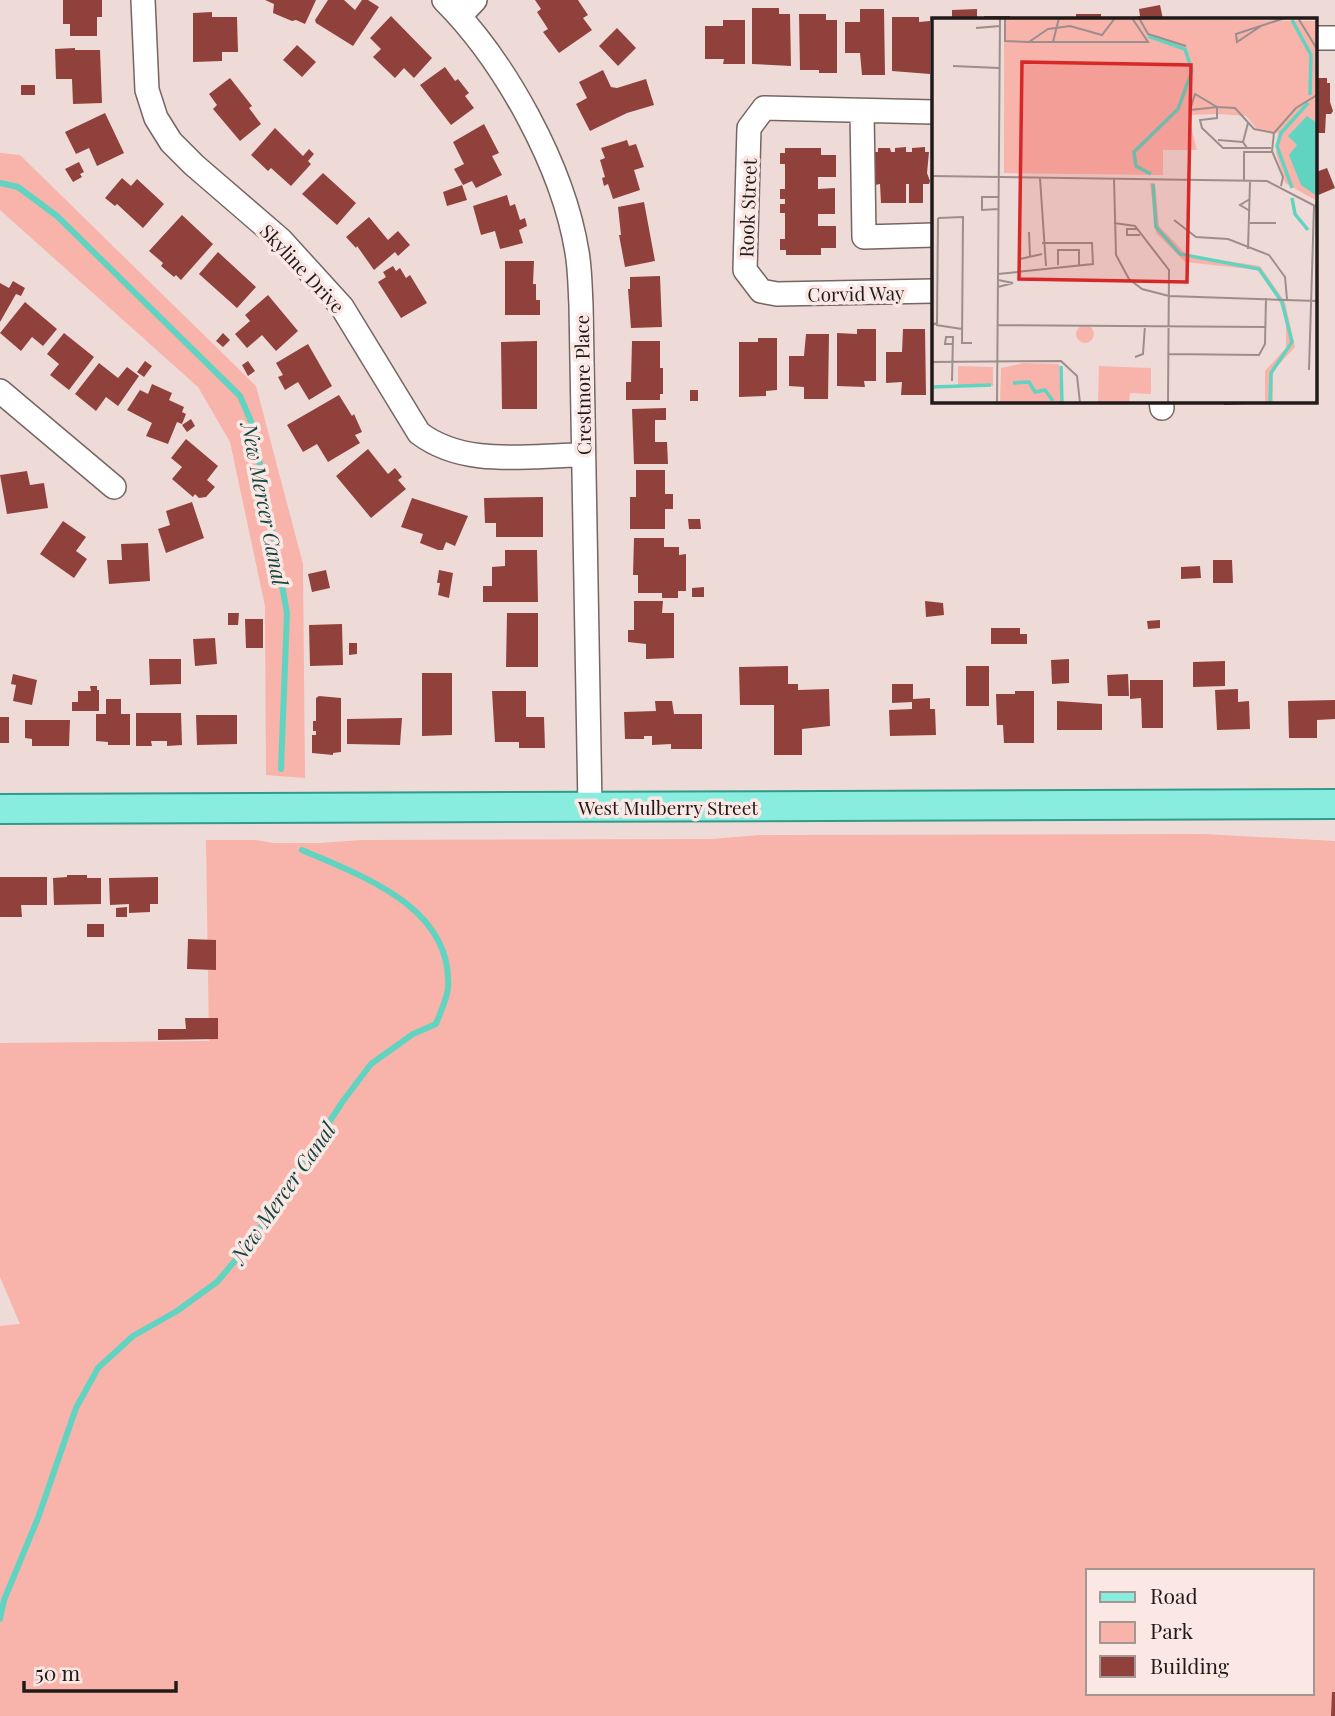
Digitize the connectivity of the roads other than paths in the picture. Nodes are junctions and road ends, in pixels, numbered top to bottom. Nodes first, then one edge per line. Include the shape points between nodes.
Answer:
1 (143, 0) edge
2 (460, 5) edge
3 (862, 112) junction
4 (932, 112) edge
5 (932, 235) edge
6 (932, 291) edge
7 (777, 295) joint
8 (0, 391) edge
9 (583, 454) junction
10 (114, 487) dead end
11 (1335, 804) edge
12 (590, 807) junction
13 (0, 808) edge

1 - 9 street, Skyline Drive via 147,90 156,118 194,165 281,240 342,307 419,433 459,453 497,457
2 - 9 street, Crestmore Place via 544,149 564,200 580,285
3 - 4 street
3 - 5 street via 864,237
3 - 7 street, Rook Street via 764,108 749,128 745,270 761,291
6 - 7 street, Corvid Way
8 - 10 street
9 - 12 street, Crestmore Place
11 - 12 main road, West Mulberry Street
12 - 13 main road, West Mulberry Street

